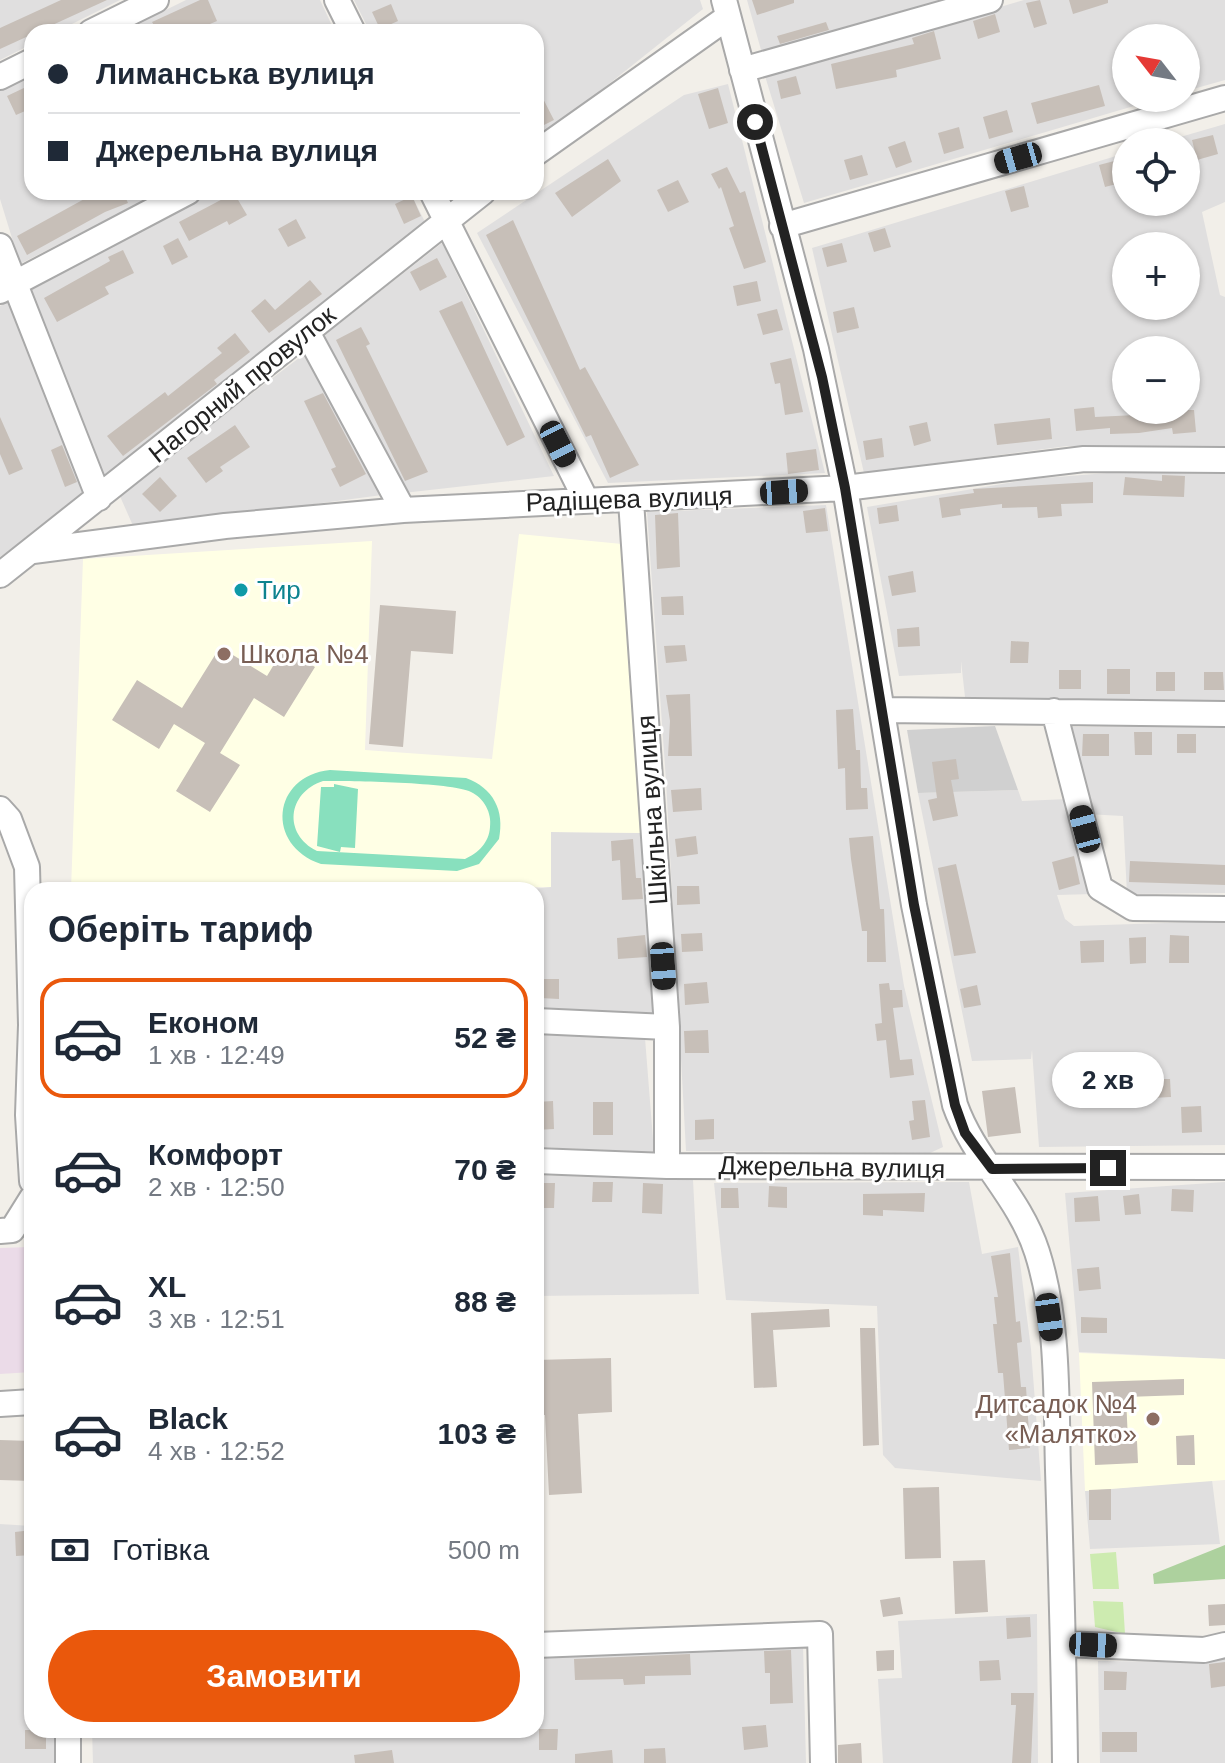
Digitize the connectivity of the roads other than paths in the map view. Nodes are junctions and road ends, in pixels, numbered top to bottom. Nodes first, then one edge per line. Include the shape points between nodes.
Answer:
1 (156, 0) edge
2 (337, 0) edge
3 (990, 0) edge
4 (726, 8) edge
5 (107, 24) edge
6 (349, 24) edge
7 (24, 65) edge
8 (742, 70) junction
9 (0, 77) edge
10 (1225, 98) edge
11 (544, 147) edge
12 (173, 200) edge
13 (436, 200) edge
14 (472, 200) edge
15 (445, 219) junction
16 (782, 226) junction
17 (0, 246) edge
18 (7, 288) edge
19 (307, 332) junction
20 (1225, 460) edge
21 (845, 488) junction
22 (99, 498) junction
23 (586, 500) junction
24 (631, 501) junction
25 (403, 510) junction
26 (33, 551) junction
27 (0, 575) edge
28 (883, 710) junction
29 (1054, 711) junction
30 (1225, 714) edge
31 (0, 809) edge
32 (27, 882) edge
33 (1225, 909) edge
34 (544, 1021) edge
35 (667, 1027) junction
36 (544, 1161) edge
37 (667, 1166) junction
38 (1225, 1167) edge
39 (992, 1169) junction
40 (24, 1211) edge
41 (0, 1231) edge
42 (24, 1402) edge
43 (0, 1404) edge
44 (1063, 1644) junction
45 (544, 1645) edge
46 (1225, 1645) edge
47 (68, 1738) edge
48 (68, 1763) edge
49 (823, 1763) edge
50 (1065, 1763) edge

1 - 5 street
2 - 6 street
3 - 8 street
4 - 8 street
4 - 11 street
7 - 9 street
8 - 16 street
10 - 16 street
12 - 18 street
13 - 15 street
14 - 15 street, Нагорний провулок
15 - 19 street, Нагорний провулок
15 - 23 street
16 - 21 street via 816,349
17 - 18 street
18 - 22 street
19 - 22 street, Нагорний провулок
19 - 25 street
20 - 21 street, Радіщева вулиця via 1084,459
21 - 24 street, Радіщева вулиця
21 - 28 street
22 - 26 street, Нагорний провулок
23 - 24 street, Радіщева вулиця
23 - 25 street, Радіщева вулиця
24 - 35 street, Шкільна вулиця
25 - 26 street, Радіщева вулиця
26 - 27 street, Нагорний провулок
28 - 29 street
28 - 39 street via 914,905 955,1105 965,1133
29 - 30 street
29 - 33 street via 1100,888 1133,908
31 - 32 street via 9,819
34 - 35 street
35 - 37 street, Шкільна вулиця
36 - 37 street, Джерельна вулиця
37 - 39 street, Джерельна вулиця
38 - 39 street, Джерельна вулиця
39 - 44 street via 1028,1227 1045,1291 1056,1367
40 - 41 street via 12,1230
42 - 43 street
44 - 46 street via 1204,1650
44 - 50 street
45 - 49 street via 820,1634
47 - 48 street

